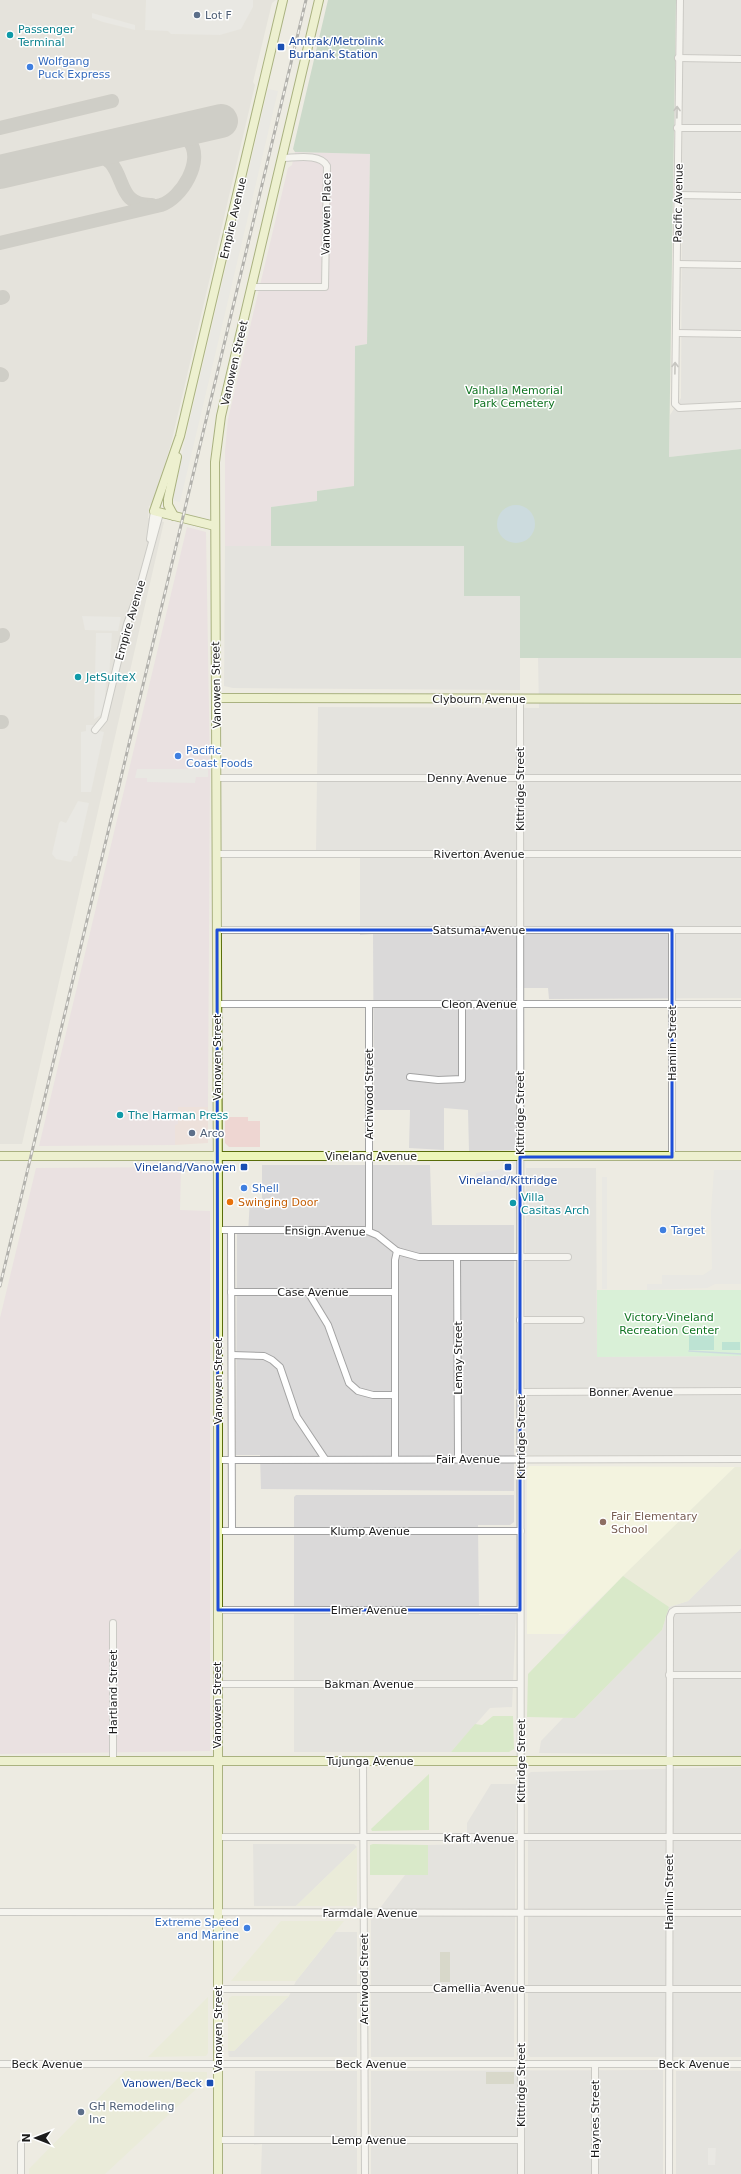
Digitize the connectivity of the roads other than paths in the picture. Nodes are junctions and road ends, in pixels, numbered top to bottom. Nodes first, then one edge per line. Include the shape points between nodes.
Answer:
1 (283, 0) edge
2 (319, 0) edge
3 (680, 0) edge
4 (678, 58) junction
5 (741, 59) edge
6 (677, 128) junction
7 (741, 128) edge
8 (282, 158) junction
9 (678, 195) junction
10 (741, 196) edge
11 (677, 264) junction
12 (741, 265) edge
13 (252, 287) junction
14 (676, 333) junction
15 (741, 334) edge
16 (741, 406) edge
17 (180, 436) junction
18 (177, 457) junction
19 (157, 512) junction
20 (174, 516) junction
21 (215, 526) junction
22 (216, 698) junction
23 (520, 699) junction
24 (741, 700) edge
25 (95, 730) dead end
26 (217, 778) junction
27 (520, 778) junction
28 (741, 778) edge
29 (217, 854) junction
30 (520, 854) junction
31 (741, 854) edge
32 (217, 930) junction
33 (520, 930) junction
34 (672, 930) junction
35 (741, 930) edge
36 (217, 1004) junction
37 (369, 1004) junction
38 (462, 1004) junction
39 (520, 1004) junction
40 (672, 1004) junction
41 (741, 1004) edge
42 (410, 1077) dead end
43 (0, 1156) edge
44 (218, 1156) junction
45 (370, 1156) junction
46 (741, 1156) edge
47 (520, 1157) junction
48 (672, 1157) junction
49 (218, 1230) junction
50 (231, 1230) junction
51 (369, 1231) junction
52 (397, 1251) junction
53 (457, 1257) junction
54 (568, 1257) dead end
55 (520, 1258) junction
56 (231, 1292) junction
57 (308, 1292) junction
58 (396, 1292) junction
59 (520, 1320) junction
60 (581, 1320) dead end
61 (232, 1355) junction
62 (741, 1391) edge
63 (520, 1392) junction
64 (395, 1395) junction
65 (325, 1459) junction
66 (395, 1459) junction
67 (458, 1459) junction
68 (520, 1459) junction
69 (741, 1459) edge
70 (218, 1460) junction
71 (232, 1460) junction
72 (218, 1531) junction
73 (232, 1531) junction
74 (521, 1531) junction
75 (218, 1610) junction
76 (520, 1610) junction
77 (741, 1610) edge
78 (114, 1623) dead end
79 (669, 1675) junction
80 (741, 1675) edge
81 (218, 1684) junction
82 (520, 1684) junction
83 (0, 1761) edge
84 (113, 1761) junction
85 (217, 1761) junction
86 (363, 1761) junction
87 (520, 1761) junction
88 (669, 1761) junction
89 (741, 1761) edge
90 (669, 1837) junction
91 (741, 1837) edge
92 (217, 1838) junction
93 (364, 1838) junction
94 (521, 1838) junction
95 (0, 1912) edge
96 (217, 1913) junction
97 (364, 1913) junction
98 (521, 1913) junction
99 (670, 1913) junction
100 (741, 1913) edge
101 (521, 1988) junction
102 (670, 1988) junction
103 (217, 1989) junction
104 (364, 1989) junction
105 (741, 1989) edge
106 (0, 2064) edge
107 (218, 2064) junction
108 (364, 2064) junction
109 (669, 2064) junction
110 (741, 2064) edge
111 (521, 2065) junction
112 (595, 2065) junction
113 (218, 2140) junction
114 (365, 2140) junction
115 (521, 2140) junction
116 (21, 2144) dead end
117 (21, 2174) edge
118 (218, 2174) edge
119 (365, 2174) edge
120 (521, 2174) edge
121 (595, 2174) edge
122 (670, 2174) edge

1 - 17 main road, Empire Avenue
2 - 8 main road, Vanowen Street
3 - 4 street, Pacific Avenue
4 - 5 street
6 -> 4 street, Pacific Avenue
6 - 7 street
6 - 9 street, Pacific Avenue
8 - 13 main road, Vanowen Street
8 - 13 street, Vanowen Place via 317,158 324,161 327,166 325,287
9 - 10 street
9 - 11 street, Pacific Avenue
11 - 12 street
11 - 14 street, Pacific Avenue
13 - 21 main road, Vanowen Street via 218,431
14 - 15 street
16 -> 14 street, Pacific Avenue via 676,406
17 - 18 main road, Empire Avenue
17 - 19 main road, Empire Avenue
18 - 19 main road, Empire Avenue
18 - 20 main road via 168,499
19 - 20 main road
19 - 25 street, Empire Avenue via 104,719
20 - 21 main road
21 - 22 main road, Vanowen Street
22 - 23 main road, Clybourn Avenue
22 - 26 main road, Vanowen Street
23 - 24 main road, Clybourn Avenue
23 - 27 street, Kittridge Street
26 - 27 street, Denny Avenue
26 - 29 main road, Vanowen Street
27 - 28 street, Denny Avenue
27 - 30 street, Kittridge Street
29 - 30 street, Riverton Avenue
29 - 32 main road, Vanowen Street
30 - 31 street, Riverton Avenue
30 - 33 street, Kittridge Street
32 - 33 street, Satsuma Avenue
32 - 36 main road, Vanowen Street
33 - 34 street, Satsuma Avenue
33 - 39 street, Kittridge Street
34 - 35 street, Satsuma Avenue
34 - 40 street, Hamlin Street
36 - 37 street, Cleon Avenue
36 - 44 main road, Vanowen Street
37 - 38 street, Cleon Avenue
37 - 45 street, Archwood Street
38 - 39 street, Cleon Avenue
38 - 42 street via 462,1079
39 - 40 street, Cleon Avenue
39 - 47 street, Kittridge Street
40 - 41 street, Cleon Avenue
40 - 48 street, Hamlin Street
43 - 44 main road, Vineland Avenue
44 - 45 main road, Vineland Avenue
44 - 49 main road, Vanowen Street
45 - 47 main road, Vineland Avenue
45 - 51 street, Archwood Street
46 - 48 main road, Vineland Avenue
47 - 48 main road, Vineland Avenue
47 - 55 street, Kittridge Street
49 - 50 street, Ensign Avenue
49 - 70 main road, Vanowen Street
50 - 51 street, Ensign Avenue
50 - 56 street, Vanowen Street
51 - 52 street, Ensign Avenue
52 - 53 street, Ensign Avenue via 419,1257
52 - 58 street
53 - 55 street, Ensign Avenue
53 - 67 street, Lemay Street
54 - 55 street, Ensign Avenue
55 - 59 street, Kittridge Street
56 - 57 street, Case Avenue
56 - 61 street, Vanowen Street
57 - 58 street, Case Avenue
57 - 64 street via 328,1325 349,1383 358,1391 373,1395
58 - 64 street
59 - 60 street
59 - 63 street, Kittridge Street
61 - 65 street via 264,1356 280,1367 297,1416
61 - 71 street, Vanowen Street
62 - 63 street, Bonner Avenue
63 - 68 street, Kittridge Street
64 - 66 street
65 - 66 street, Fair Avenue
65 - 71 street, Fair Avenue
66 - 67 street, Fair Avenue
67 - 68 street, Fair Avenue
68 - 69 street, Fair Avenue
68 - 74 street, Kittridge Street
70 - 71 street, Fair Avenue
70 - 72 main road, Vanowen Street
71 - 73 street, Vanowen Street
72 - 73 street, Klump Avenue
72 - 75 main road, Vanowen Street
73 - 74 street, Klump Avenue
74 - 76 street, Kittridge Street
75 - 76 street, Elmer Avenue
75 - 81 main road, Vanowen Street
76 - 82 street, Kittridge Street
77 - 79 street, Hamlin Street via 672,1612
78 - 84 street, Hartland Street
79 - 80 street
79 - 88 street, Hamlin Street
81 - 82 street, Bakman Avenue
81 - 85 main road, Vanowen Street
82 - 87 street, Kittridge Street
83 - 84 main road, Tujunga Avenue
84 - 85 main road, Tujunga Avenue
85 - 86 main road, Tujunga Avenue
85 - 92 main road, Vanowen Street
86 - 87 main road, Tujunga Avenue
86 - 93 street, Archwood Street
87 - 88 main road, Tujunga Avenue
87 - 94 street, Kittridge Street
88 - 89 main road, Tujunga Avenue
88 - 90 street, Hamlin Street
90 - 91 street, Kraft Avenue
90 - 94 street, Kraft Avenue
90 - 99 street, Hamlin Street
92 - 93 street, Kraft Avenue
92 - 96 main road, Vanowen Street
93 - 94 street, Kraft Avenue
93 - 97 street, Archwood Street
94 - 98 street, Kittridge Street
95 - 96 street, Farmdale Avenue
96 - 97 street, Farmdale Avenue
96 - 103 main road, Vanowen Street
97 - 98 street, Farmdale Avenue
97 - 104 street, Archwood Street
98 - 99 street, Farmdale Avenue
98 - 101 street, Kittridge Street
99 - 100 street, Farmdale Avenue
99 - 102 street, Hamlin Street
101 - 102 street, Camellia Avenue
101 - 104 street, Camellia Avenue
101 - 111 street, Kittridge Street
102 - 105 street, Camellia Avenue
102 - 109 street, Hamlin Street
103 - 104 street, Camellia Avenue
103 - 107 main road, Vanowen Street
104 - 108 street, Archwood Street
106 - 107 street, Beck Avenue
107 - 108 street, Beck Avenue
107 - 113 main road, Vanowen Street
108 - 111 street, Beck Avenue
108 - 114 street, Archwood Street
109 - 110 street, Beck Avenue
109 - 112 street, Beck Avenue
109 - 122 street, Hamlin Street
111 - 112 street, Beck Avenue
111 - 115 street, Kittridge Street
112 - 121 street, Haynes Street
113 - 114 street, Lemp Avenue
113 - 118 main road, Vanowen Street
114 - 115 street, Lemp Avenue
114 - 119 street, Archwood Street
115 - 120 street, Kittridge Street
116 - 117 street

